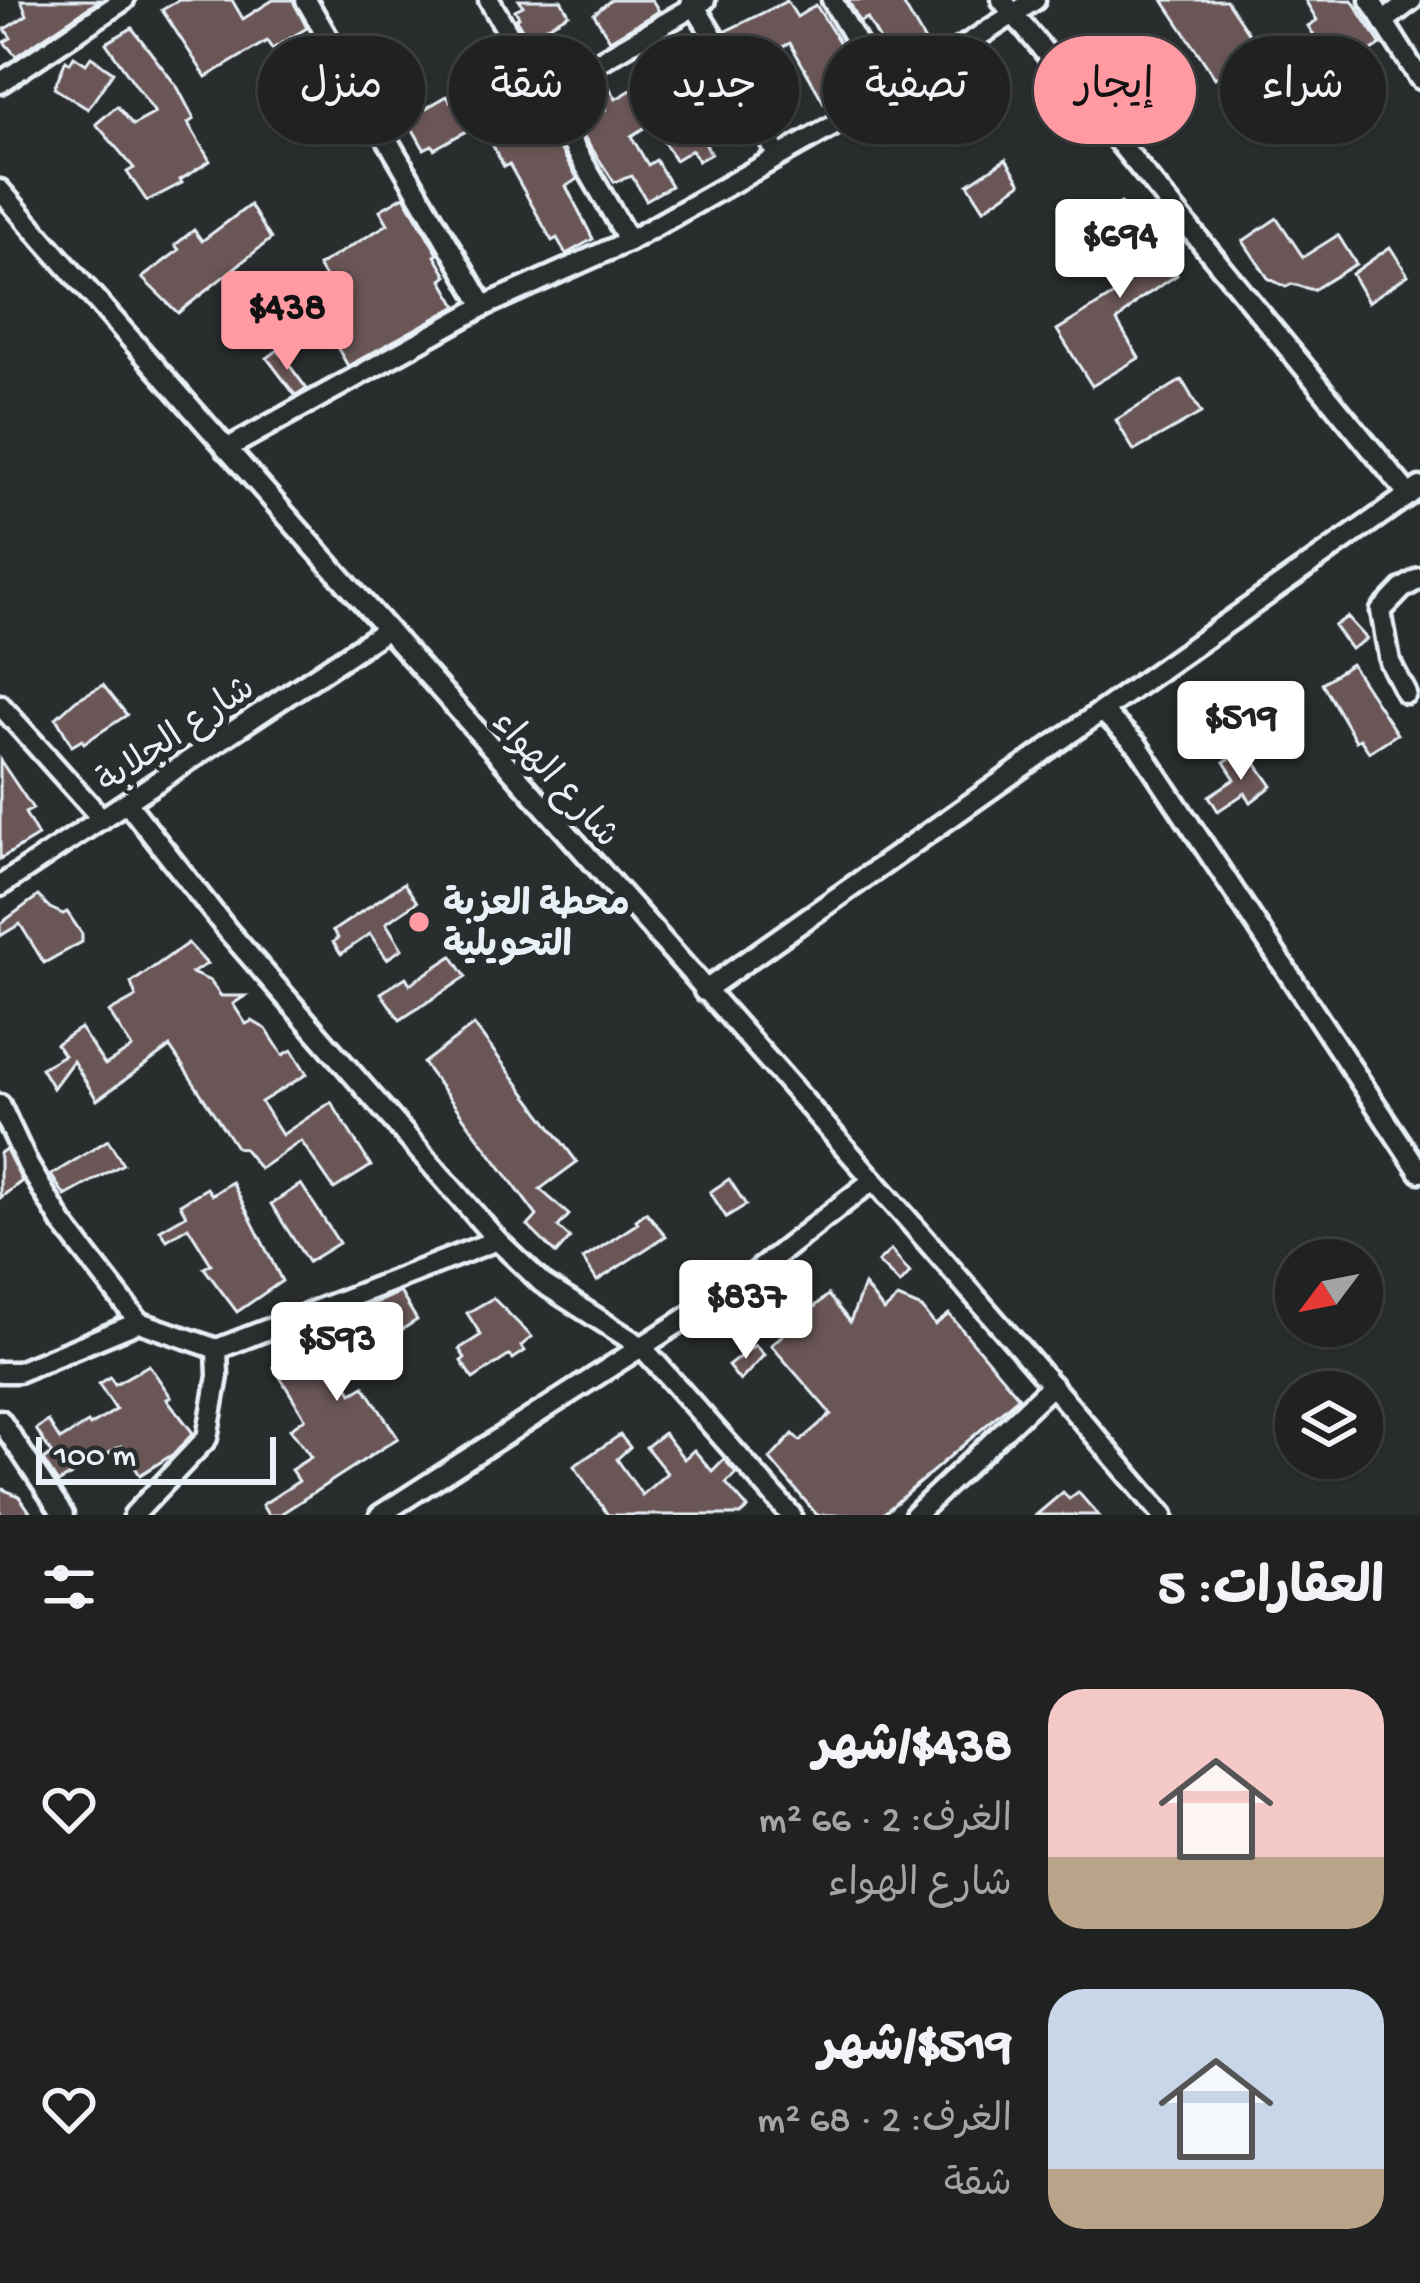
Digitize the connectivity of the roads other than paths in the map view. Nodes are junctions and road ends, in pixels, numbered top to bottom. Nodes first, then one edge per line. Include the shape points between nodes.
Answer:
1 (124, 0) edge
2 (306, 0) edge
3 (489, 0) edge
4 (832, 0) edge
5 (1035, 0) edge
6 (1370, 0) edge
7 (1412, 0) edge
8 (697, 2) edge
9 (1006, 7) edge
10 (1383, 22) junction
11 (510, 36) edge
12 (853, 36) edge
13 (967, 36) edge
14 (606, 56) edge
15 (1420, 79) edge
16 (0, 83) edge
17 (823, 130) edge
18 (572, 144) edge
19 (777, 155) junction
20 (0, 190) edge
21 (628, 241) junction
22 (484, 306) junction
23 (226, 449) junction
24 (1414, 491) edge
25 (1420, 578) edge
26 (384, 631) junction
27 (1406, 693) dead end
28 (2, 710) edge
29 (1102, 711) junction
30 (128, 804) junction
31 (102, 820) junction
32 (0, 886) edge
33 (704, 991) junction
34 (0, 1105) edge
35 (1417, 1161) edge
36 (873, 1180) junction
37 (497, 1240) junction
38 (139, 1322) junction
39 (642, 1347) junction
40 (217, 1349) junction
41 (0, 1372) edge
42 (1052, 1385) junction
43 (0, 1420) edge
44 (388, 1513) edge
45 (63, 1515) edge
46 (134, 1515) edge
47 (791, 1515) edge
48 (915, 1515) edge
49 (1163, 1515) edge

1 - 16 street
2 - 22 street
3 - 11 street
4 - 12 street
5 - 9 street
6 - 10 street
7 - 10 street
8 - 14 street
8 - 19 street
9 - 13 street
9 - 24 street
10 - 15 street
17 - 19 street
18 - 21 street
19 - 21 street
20 - 23 street, شارع الهواء
21 - 22 street
22 - 23 street
23 - 26 street, شارع الهواء
24 - 29 street
25 - 27 street via 1381,611 1390,662
26 - 30 street, شارع الجلابة
26 - 33 street, شارع الهواء
28 - 31 street
29 - 33 street
29 - 35 street via 1138,746
30 - 31 street, شارع الجلابة
30 - 37 street via 228,932
31 - 32 street, شارع الجلابة
33 - 36 street, شارع الهواء
34 - 38 street via 63,1224
36 - 39 street via 747,1280
36 - 42 street, شارع الهواء
37 - 39 street via 542,1283
37 - 40 street
38 - 40 street
38 - 41 street via 18,1372
39 - 44 street
39 - 47 street
40 - 46 street via 207,1438
42 - 48 street
42 - 49 street, شارع الهواء
43 - 45 street

